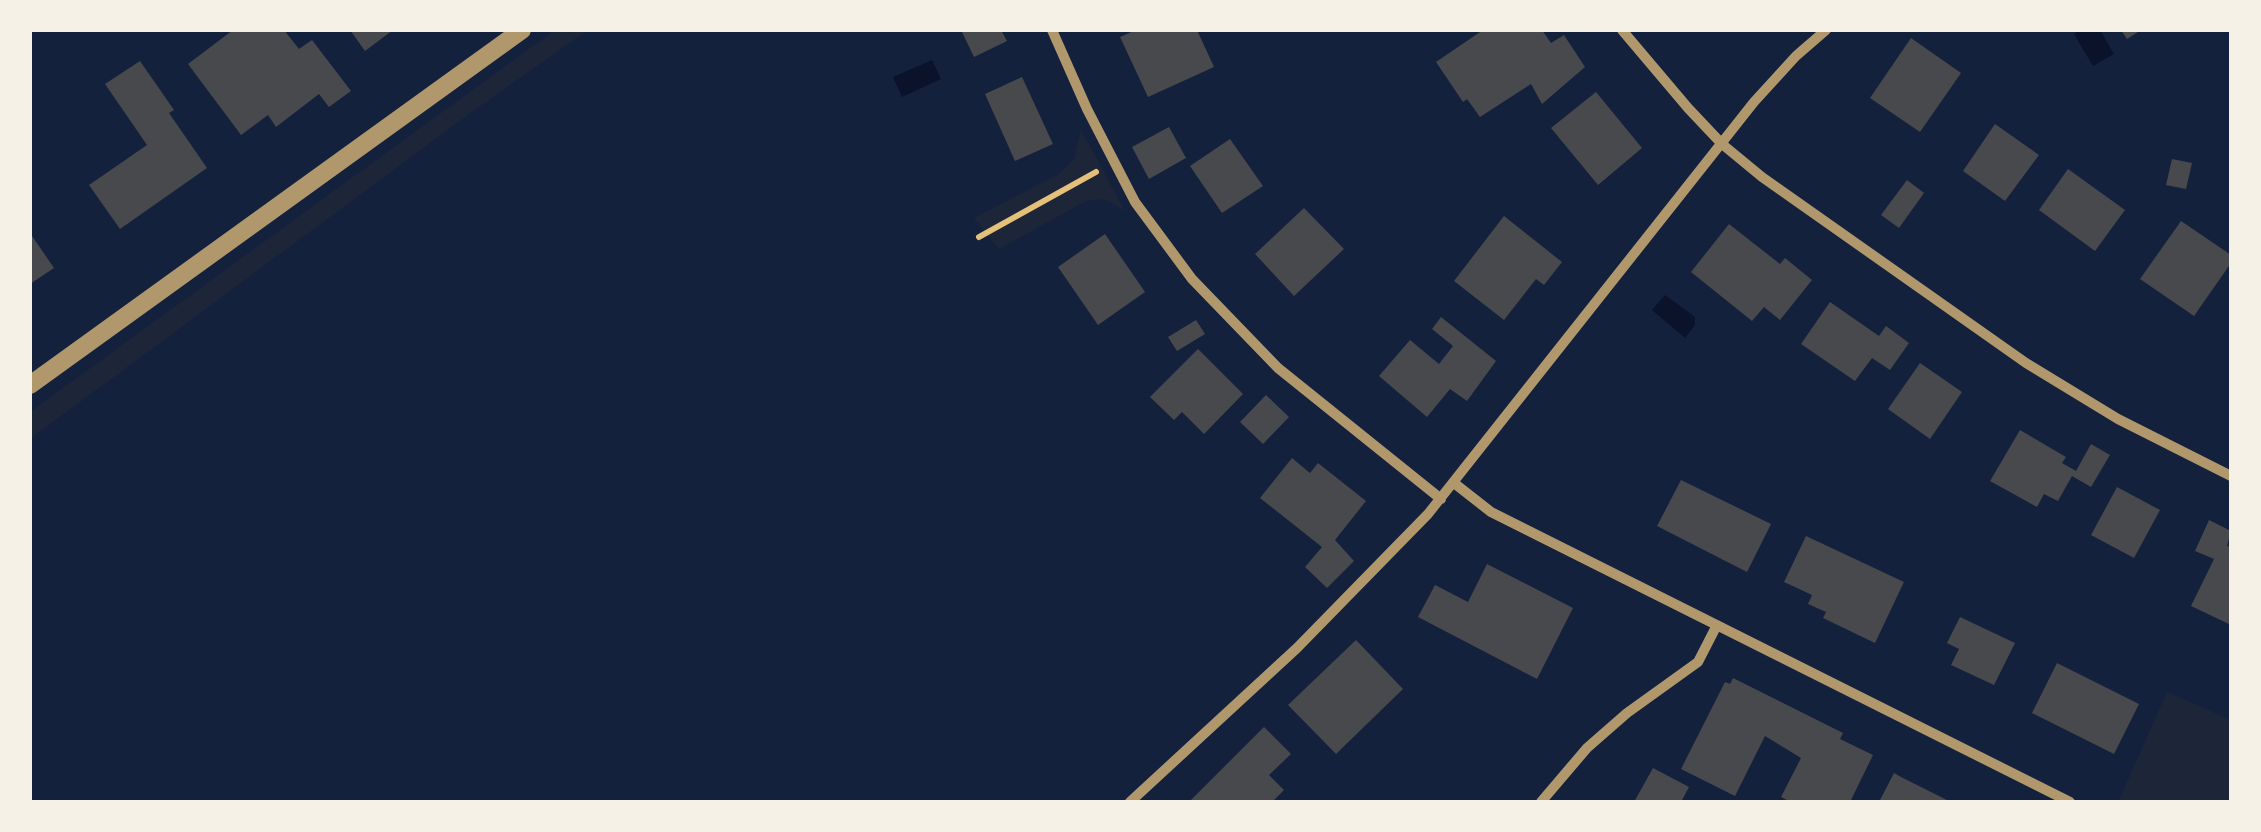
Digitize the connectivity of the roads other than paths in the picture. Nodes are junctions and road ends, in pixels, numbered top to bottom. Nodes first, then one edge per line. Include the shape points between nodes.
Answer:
1 (522, 30) edge
2 (1052, 30) edge
3 (1622, 30) edge
4 (1826, 30) edge
5 (1722, 144) junction
6 (30, 385) edge
7 (2231, 476) edge
8 (1454, 483) junction
9 (1441, 499) junction
10 (1717, 625) junction
11 (1130, 802) edge
12 (1541, 802) edge
13 (2070, 802) edge

1 - 6 street
2 - 9 street via 1113,162 1160,239 1278,368
3 - 5 street
4 - 5 street
5 - 7 street via 2020,360
5 - 8 street
8 - 9 street
8 - 10 street via 1491,512
9 - 11 street via 1297,648
10 - 12 street via 1698,662 1627,713
10 - 13 street

